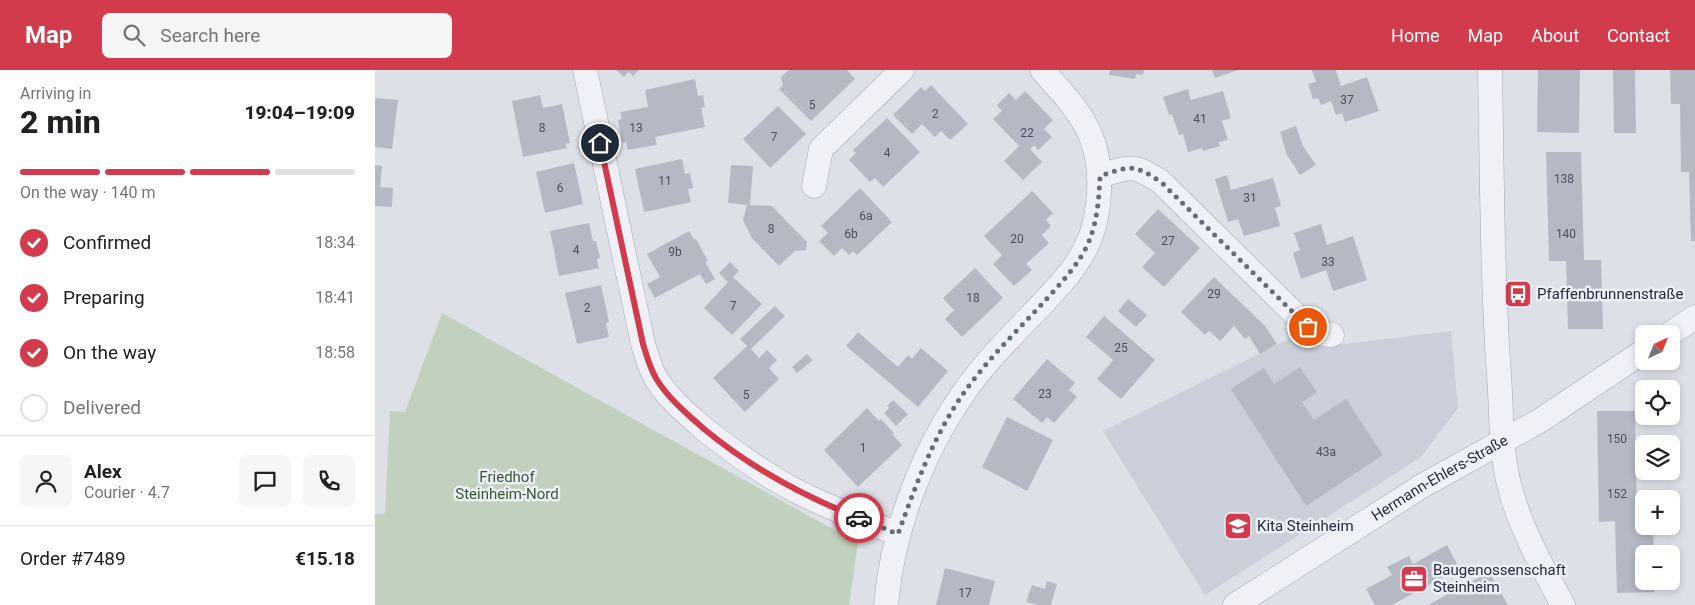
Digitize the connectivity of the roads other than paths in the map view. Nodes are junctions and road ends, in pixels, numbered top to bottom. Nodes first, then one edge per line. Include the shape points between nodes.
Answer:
1 (585, 70) edge
2 (903, 70) edge
3 (1042, 70) edge
4 (1490, 70) edge
5 (1100, 176) junction
6 (813, 186) dead end
7 (1695, 317) edge
8 (1680, 327) edge
9 (1332, 335) dead end
10 (1635, 358) edge
11 (1503, 442) junction
12 (898, 534) junction
13 (886, 605) edge
14 (1235, 605) edge
15 (1563, 605) edge

1 - 12 street via 643,344 657,380 691,418 749,462 797,491
2 - 6 street via 821,149
3 - 5 street via 1087,126
4 - 11 street via 1495,317
5 - 9 street via 1127,168 1138,169 1161,182 1308,327 1318,333
5 - 12 street via 1093,230 1079,260 976,376 950,413 923,465
7 - 8 street
10 - 11 street, Hermann-Ehlers-Straße
11 - 14 street, Hermann-Ehlers-Straße via 1421,486
11 - 15 street via 1509,488 1517,510 1532,547
12 - 13 street

